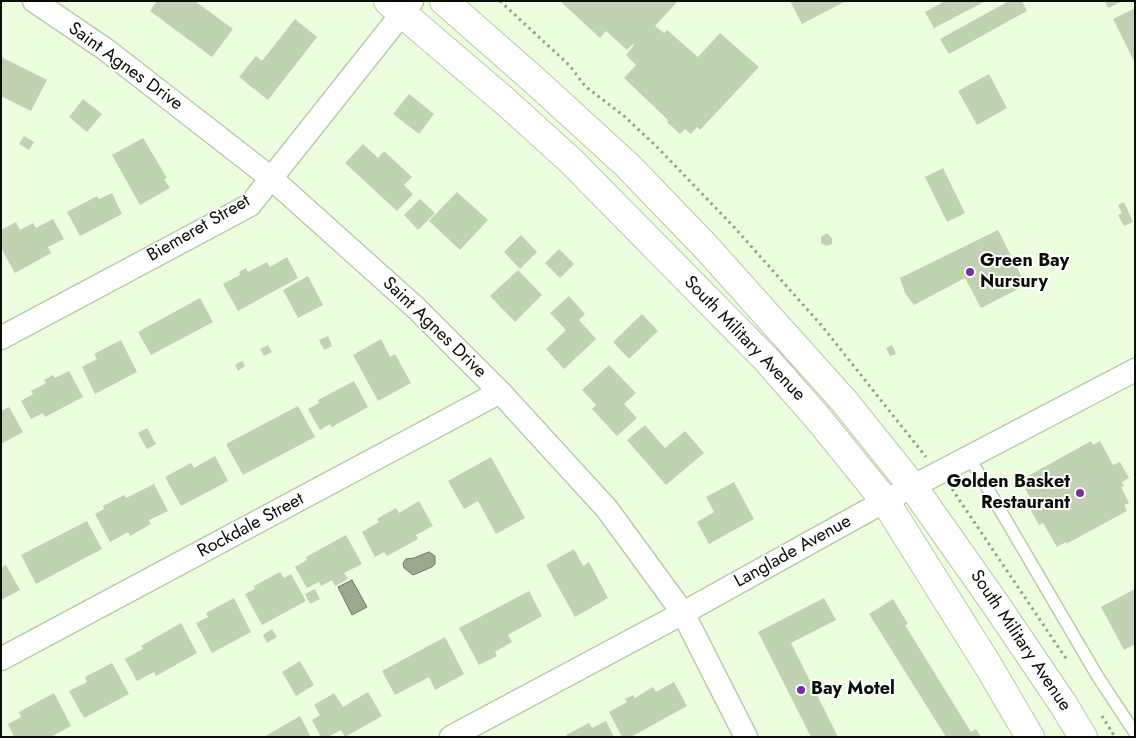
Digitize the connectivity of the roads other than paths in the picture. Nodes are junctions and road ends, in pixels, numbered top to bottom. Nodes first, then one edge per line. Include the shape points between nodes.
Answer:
1 (34, 1) edge
2 (444, 1) edge
3 (401, 5) edge
4 (271, 178) junction
5 (1, 338) edge
6 (1135, 370) edge
7 (500, 392) junction
8 (969, 457) junction
9 (913, 487) junction
10 (885, 502) junction
11 (683, 613) junction
12 (1, 659) edge
13 (1135, 733) edge
14 (452, 737) edge
15 (746, 737) edge
16 (1030, 737) edge
17 (1083, 737) edge

1 - 4 street, Saint Agnes Drive via 105,50
2 - 9 main road, South Military Avenue via 628,166 706,247 844,401
3 - 4 street, Biemeret Street
3 - 10 main road, South Military Avenue via 571,161 703,294 773,366
4 - 5 street, Biemeret Street via 250,204
4 - 7 street, Saint Agnes Drive via 416,308
6 - 8 street, Langlade Avenue
7 - 11 street, Saint Agnes Drive via 607,509
7 - 12 street, Rockdale Street
8 - 9 street, Langlade Avenue
8 - 13 lane via 1098,677
9 - 10 street, Langlade Avenue
9 - 17 main road, South Military Avenue via 1064,704
10 - 11 street, Langlade Avenue
10 - 16 main road, South Military Avenue
11 - 14 street, Langlade Avenue
11 - 15 street, Saint Agnes Drive

